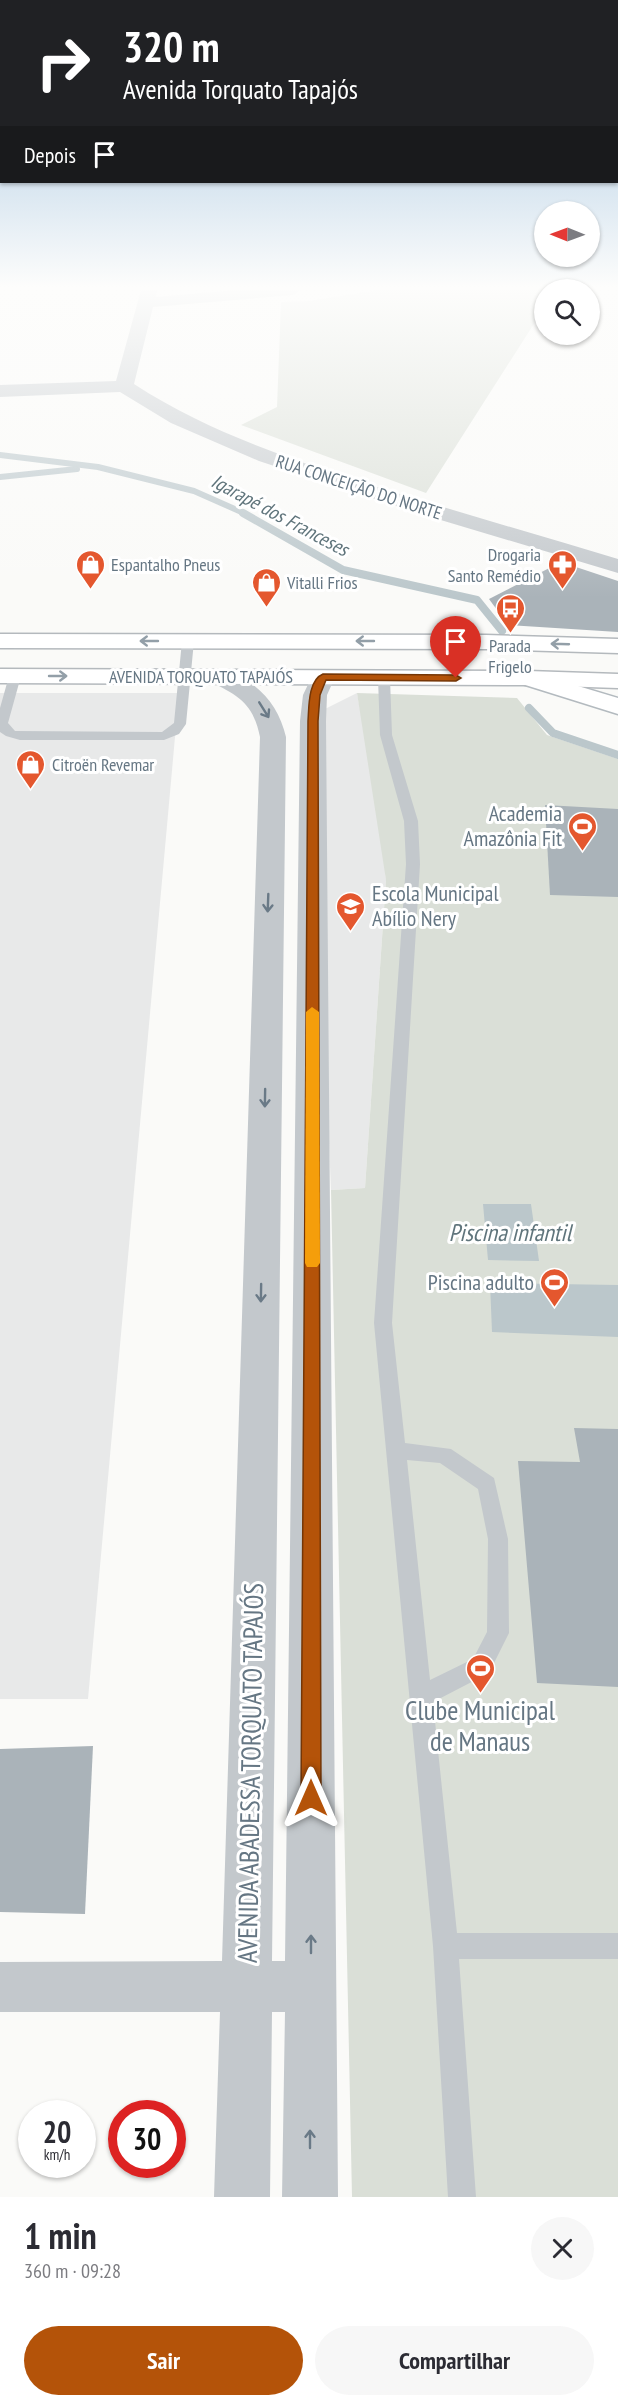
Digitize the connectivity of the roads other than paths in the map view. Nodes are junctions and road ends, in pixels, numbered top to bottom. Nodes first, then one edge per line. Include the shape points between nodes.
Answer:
1 (133, 393) edge
2 (618, 566) edge
3 (0, 640) edge
4 (189, 641) junction
5 (618, 646) edge
6 (7, 676) edge
7 (202, 676) junction
8 (323, 677) junction
9 (384, 678) junction
10 (528, 678) junction
11 (618, 681) edge
12 (618, 706) edge
13 (313, 832) junction
14 (271, 833) junction
15 (312, 1046) junction
16 (266, 1047) junction
17 (260, 1350) junction
18 (312, 1350) junction
19 (395, 1450) junction
20 (421, 1696) junction
21 (446, 1946) junction
22 (618, 1946) edge
23 (246, 1986) junction
24 (310, 1986) junction
25 (0, 1987) edge
26 (242, 2197) edge
27 (310, 2197) edge
28 (462, 2197) edge

1 - 2 street, RUA CONCEIÇÃO DO NORTE via 147,403 276,461
4 -> 3 main road, AVENIDA TORQUATO TAPAJÓS
5 -> 4 main road, AVENIDA TORQUATO TAPAJÓS
4 - 7 lane
6 -> 7 main road, AVENIDA TORQUATO TAPAJÓS
6 - 7 lane via 2,723 9,734 152,738 164,736 180,724
7 - 8 main road, AVENIDA TORQUATO TAPAJÓS
7 -> 14 street, AVENIDA ABADESSA TORQUATO TAPAJÓS via 246,690 261,704 270,721
8 - 9 main road, AVENIDA TORQUATO TAPAJÓS
8 - 13 street via 315,695 313,721
9 - 10 main road, AVENIDA TORQUATO TAPAJÓS
9 - 19 lane via 386,735 411,820 413,864 382,1323
10 - 11 main road, AVENIDA TORQUATO TAPAJÓS
10 - 12 main road
13 - 14 street
13 - 15 street
14 -> 16 street, AVENIDA ABADESSA TORQUATO TAPAJÓS
15 - 16 street
15 - 18 street
16 -> 17 street, AVENIDA ABADESSA TORQUATO TAPAJÓS
17 - 18 street
17 - 23 street, AVENIDA ABADESSA TORQUATO TAPAJÓS
24 -> 18 street
19 - 20 lane
19 - 20 lane via 444,1455 487,1484 498,1539 498,1633 481,1666
20 - 21 lane
21 - 22 lane
21 - 28 lane
23 - 24 street
23 - 25 street
23 - 26 street, AVENIDA ABADESSA TORQUATO TAPAJÓS
27 -> 24 street

